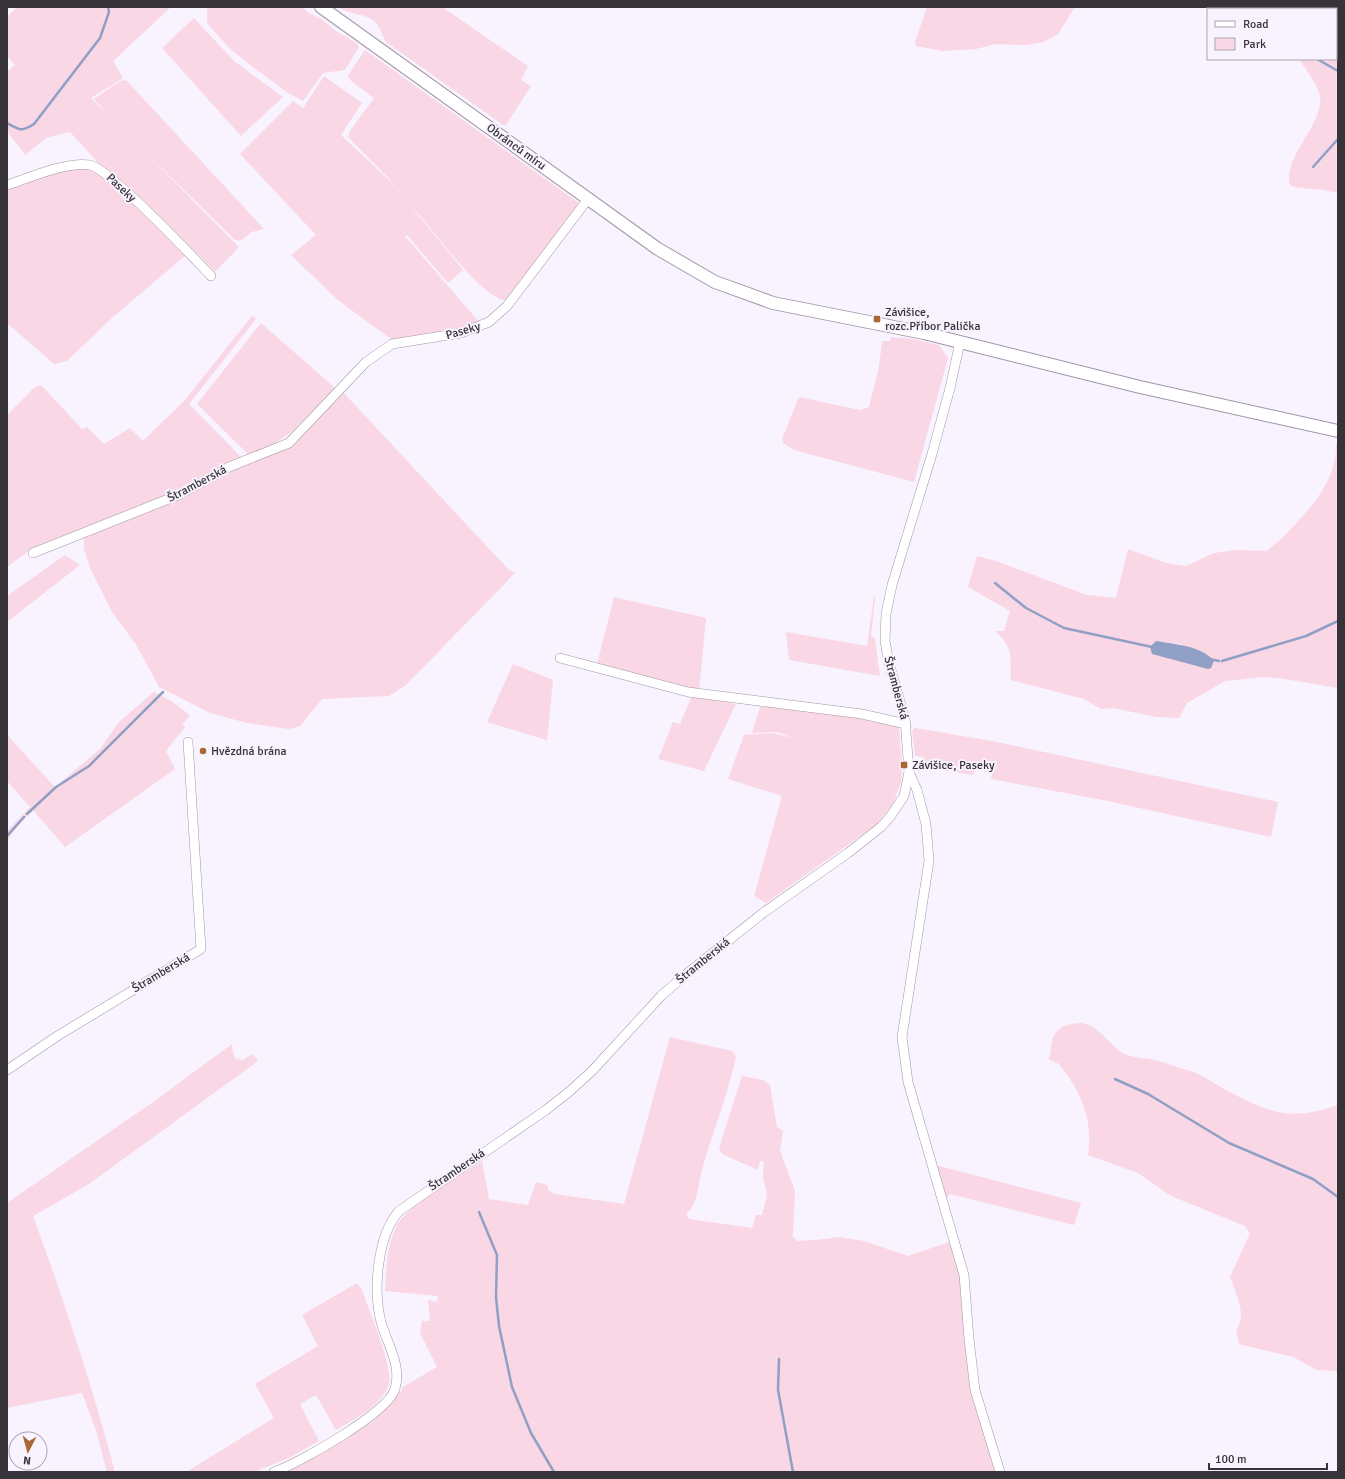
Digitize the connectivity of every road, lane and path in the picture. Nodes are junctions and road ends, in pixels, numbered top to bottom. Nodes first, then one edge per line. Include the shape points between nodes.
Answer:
1 (321, 7) edge
2 (7, 186) edge
3 (588, 199) junction
4 (211, 276) dead end
5 (960, 342) junction
6 (341, 386) joint
7 (1338, 431) edge
8 (33, 554) dead end
9 (560, 658) dead end
10 (906, 724) junction
11 (188, 742) dead end
12 (909, 772) junction
13 (7, 1070) edge
14 (274, 1472) edge
15 (1000, 1472) edge

1 - 3 main road, Obránců míru
2 - 4 street, Paseky via 68,167 83,164 95,167 109,176
3 - 5 main road, Obránců míru via 658,249 715,282 773,303
3 - 6 street, Paseky via 507,306 489,322 461,333 392,344 366,362
5 - 7 main road, Obránců míru via 1140,387
5 - 10 street, Štramberská via 946,407 892,585 886,614 886,649
6 - 8 street, Štramberská via 289,443 229,467 181,494
9 - 10 street via 688,692 862,714
10 - 12 street, Štramberská
11 - 13 street, Štramberská via 201,949
12 - 14 street, Štramberská via 904,796 881,827 763,912 684,976 661,996 592,1071 570,1091 421,1194 395,1216 382,1248 378,1287 381,1322 396,1363 394,1392 378,1410 359,1425 289,1466
12 - 15 street via 917,790 926,824 929,860 902,1037 908,1082 964,1276 975,1390

